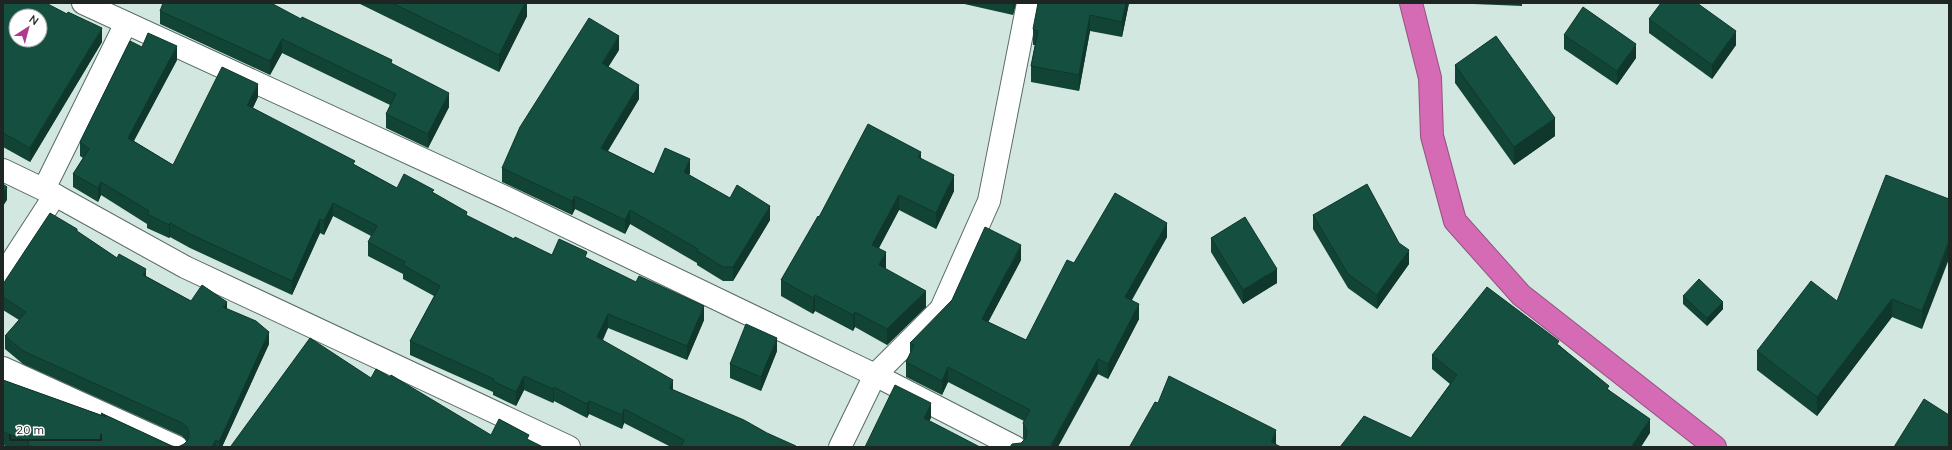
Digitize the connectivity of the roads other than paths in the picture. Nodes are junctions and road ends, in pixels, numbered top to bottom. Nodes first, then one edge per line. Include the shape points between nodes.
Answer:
1 (83, 3) edge
2 (1028, 3) edge
3 (1411, 3) edge
4 (106, 8) edge
5 (126, 23) junction
6 (3, 170) edge
7 (49, 192) junction
8 (3, 275) edge
9 (3, 368) edge
10 (875, 374) junction
11 (177, 447) edge
12 (569, 447) edge
13 (840, 447) edge
14 (1015, 447) edge
15 (1715, 447) edge

1 - 4 street
2 - 10 street via 988,201 941,309
3 - 15 highway via 1430,78 1432,136 1455,221 1521,295
4 - 5 street
5 - 7 street
5 - 10 street via 507,198
6 - 7 street
7 - 8 street
7 - 12 street via 185,267
9 - 11 street
10 - 13 street
10 - 14 street

